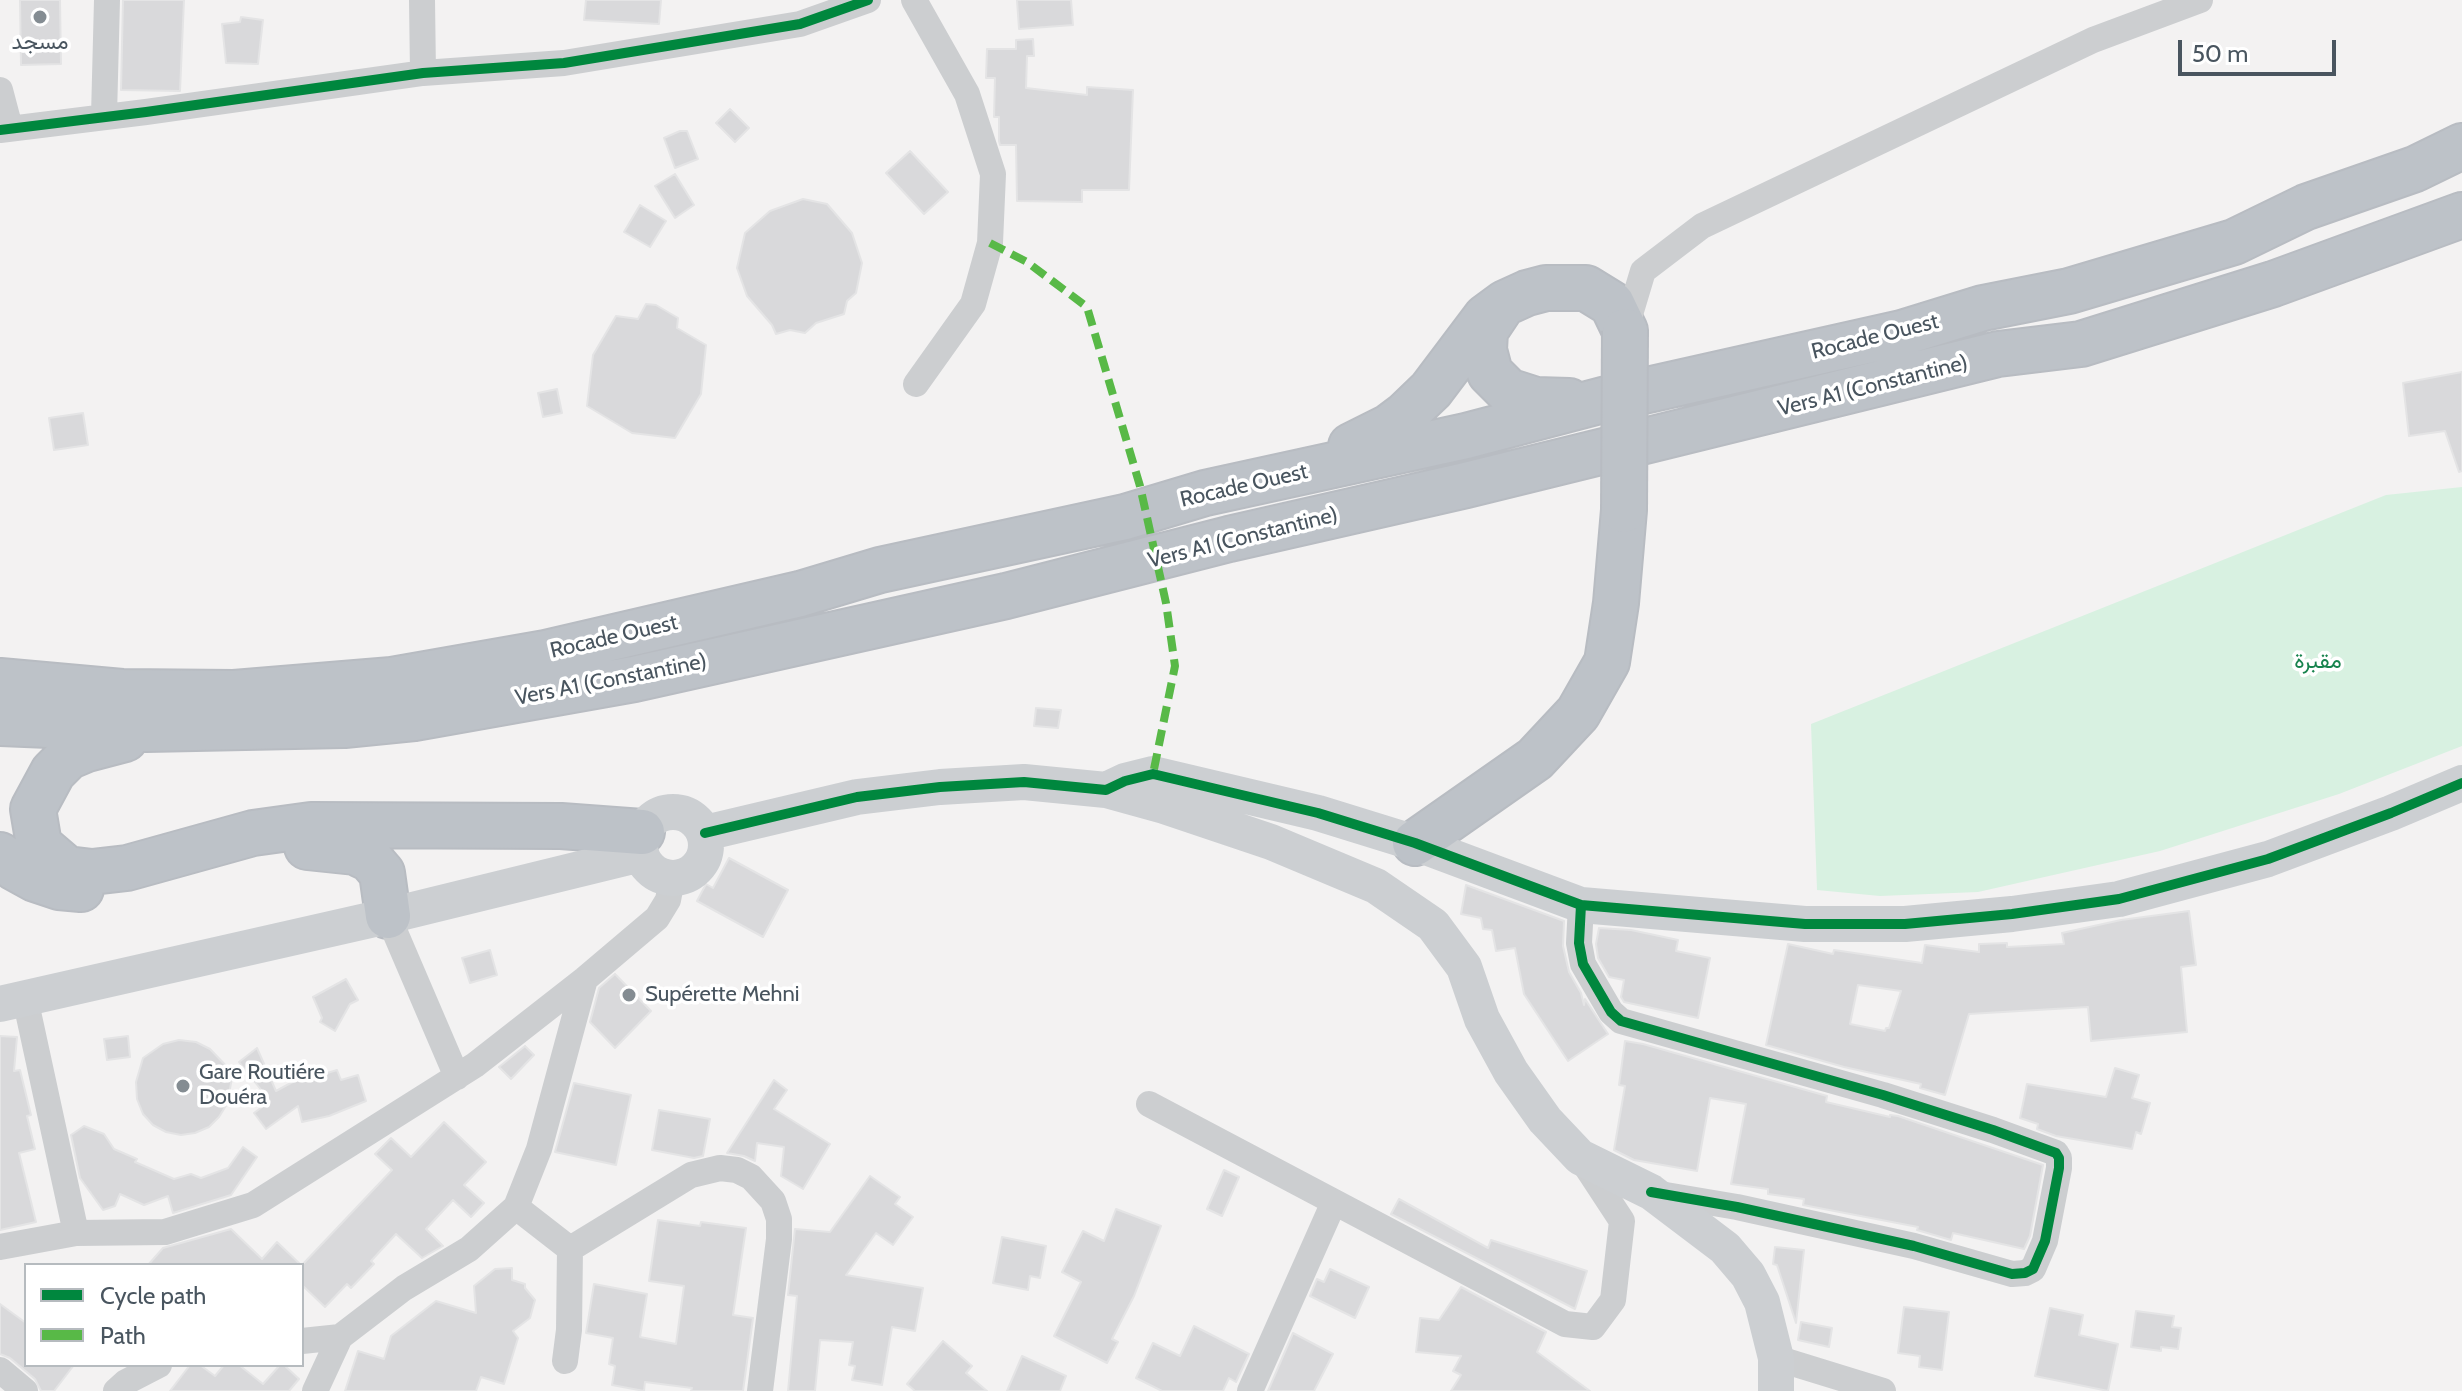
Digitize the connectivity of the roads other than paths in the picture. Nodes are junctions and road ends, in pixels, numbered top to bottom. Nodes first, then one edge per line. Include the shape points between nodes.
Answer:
1 (107, 0) edge
2 (422, 0) edge
3 (868, 0) edge
4 (914, 0) edge
5 (2200, 0) edge
6 (423, 73) junction
7 (0, 90) edge
8 (104, 116) junction
9 (5, 129) edge
10 (2462, 146) edge
11 (2462, 215) edge
12 (2462, 239) edge
13 (1643, 271) junction
14 (1586, 288) junction
15 (1505, 303) junction
16 (2163, 319) junction
17 (1625, 331) junction
18 (916, 384) dead end
19 (1603, 400) junction
20 (1292, 476) junction
21 (3, 691) edge
22 (184, 729) junction
23 (2462, 783) edge
24 (1106, 790) junction
25 (311, 825) junction
26 (705, 833) junction
27 (642, 843) junction
28 (1415, 843) junction
29 (262, 847) junction
30 (0, 855) edge
31 (672, 879) junction
32 (1581, 905) junction
33 (388, 916) junction
34 (585, 979) junction
35 (12, 1001) edge
36 (457, 1077) junction
37 (1149, 1104) dead end
38 (1580, 1157) junction
39 (1651, 1192) junction
40 (1334, 1202) junction
41 (516, 1207) junction
42 (76, 1233) junction
43 (0, 1247) edge
44 (570, 1249) junction
45 (340, 1337) junction
46 (304, 1341) edge
47 (565, 1361) dead end
48 (155, 1367) edge
49 (0, 1370) edge
50 (1776, 1375) edge
51 (313, 1385) edge
52 (25, 1391) edge
53 (116, 1391) edge
54 (760, 1391) edge
55 (1250, 1391) edge
56 (1883, 1391) edge

1 - 8 street
2 - 6 street
3 - 6 street via 800,24 564,63
4 - 18 street via 967,94 993,174 990,243 973,304
5 - 13 street via 2093,40 1702,226
6 - 8 street
7 - 9 street
8 - 9 street
10 - 19 highway, Rocade Ouest via 2415,169 2306,207 2234,242 2069,291
11 - 16 highway, Vers A1 (Constantine)
12 - 16 highway via 2282,306
13 - 14 street via 1612,286
13 - 17 street
14 - 15 highway via 1546,288
14 - 17 highway via 1612,304
15 - 19 highway via 1485,331 1484,350 1490,373 1508,391 1536,400
15 - 20 highway via 1486,317 1431,390 1405,415
16 - 22 highway, Vers A1 (Constantine) via 2081,344 1998,354 1006,596 634,679 414,718
17 - 28 highway, bridge via 1624,510 1607,662 1578,713 1535,759
19 - 20 highway, Rocade Ouest
20 - 21 highway, Rocade Ouest via 460,670 234,693
21 - 22 highway, Vers A1 (Constantine) via 91,728
22 - 25 highway via 117,740 68,757 53,772 33,809 39,845 67,869 92,872 150,863 253,833
23 - 32 street via 2268,859 2119,899 2012,914 1905,924 1805,924
24 - 26 street via 1024,782 940,787 857,797
24 - 28 street via 1153,774 1318,813
24 - 38 street via 1271,842 1376,886 1433,925 1464,967 1482,1019 1511,1072
25 - 27 highway via 561,826
25 - 29 highway
26 - 27 street via 691,816 668,811 658,815
26 - 31 street via 700,865
27 - 31 street via 653,872
27 - 33 street
28 - 32 street
29 - 30 highway via 236,849 128,884 90,890 35,879
29 - 33 highway via 293,845 362,855 382,873
31 - 34 street via 657,918
32 - 39 street via 1583,964 1621,1021 1883,1095 1993,1130 2059,1158 2045,1241 2033,1269 2025,1273
33 - 35 street
33 - 36 street
34 - 36 street
34 - 41 street via 539,1149
35 - 42 street
36 - 42 street via 253,1205 165,1232
37 - 40 street
38 - 39 street
38 - 40 street via 1622,1221 1613,1300 1593,1327 1565,1324
39 - 50 street via 1725,1248 1748,1275 1762,1302
40 - 55 street
41 - 44 street
41 - 45 street via 469,1249 404,1288
42 - 43 street
44 - 47 street
44 - 54 street via 691,1175 720,1168 751,1177 773,1201 779,1219
45 - 46 street
45 - 51 street
48 - 53 street
49 - 52 street
50 - 56 street

